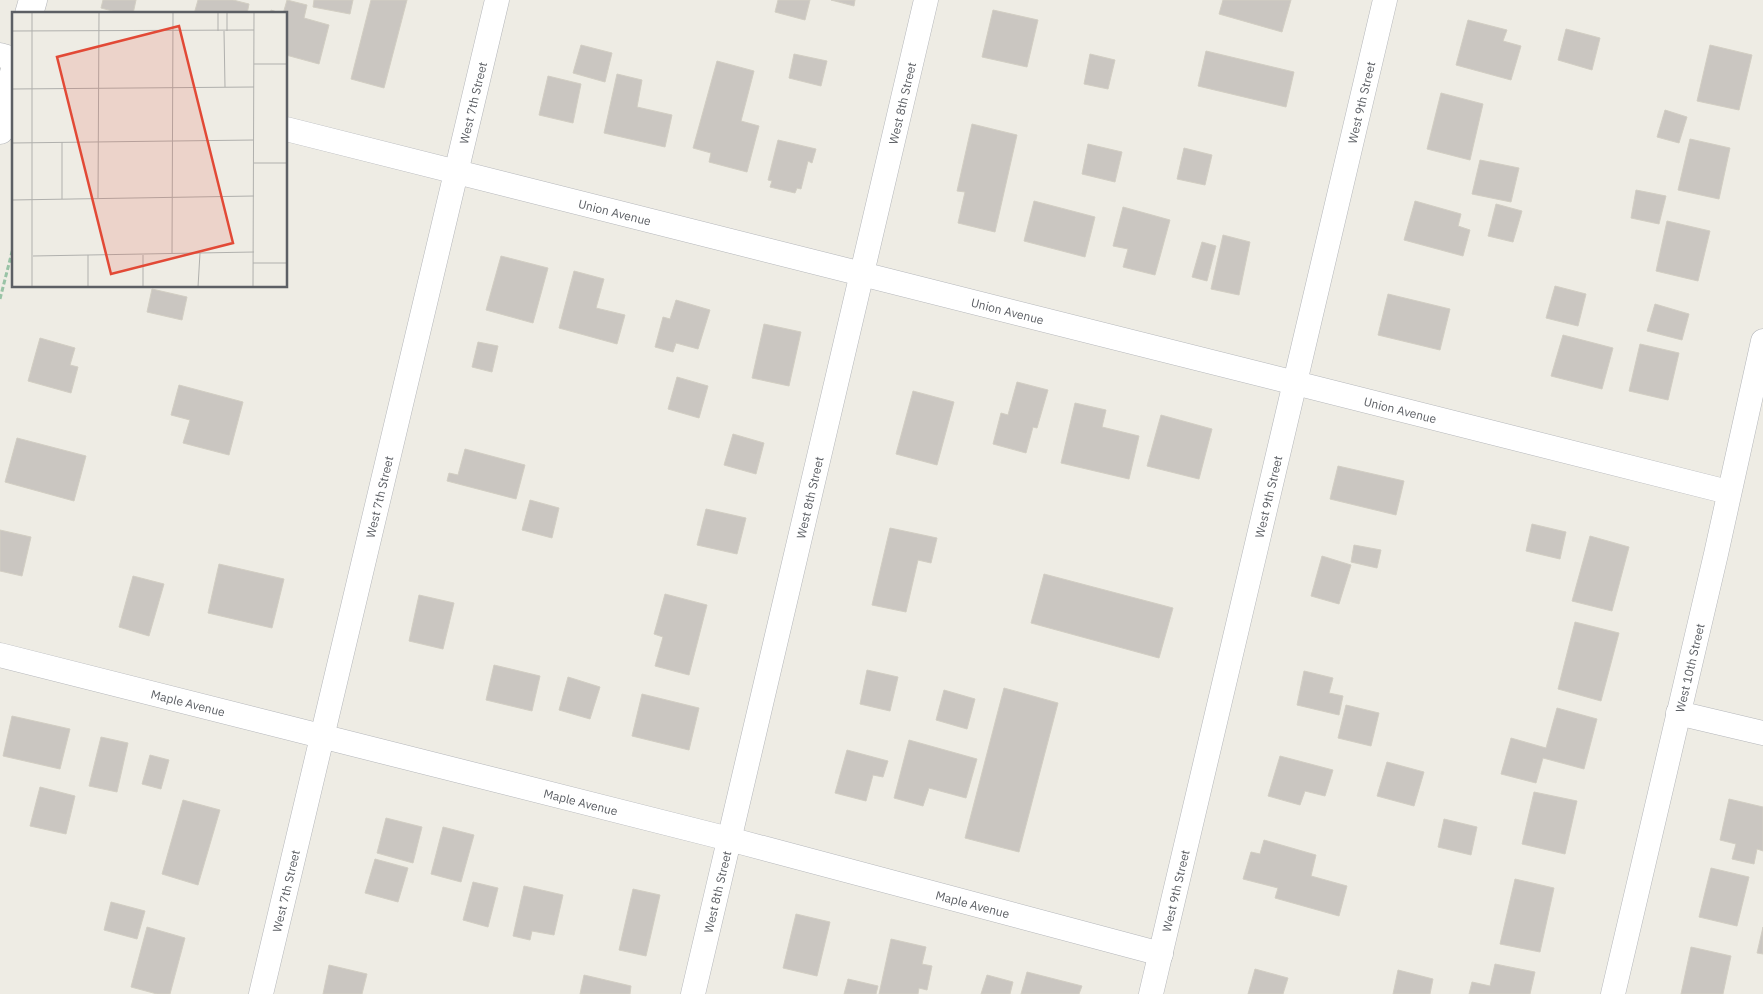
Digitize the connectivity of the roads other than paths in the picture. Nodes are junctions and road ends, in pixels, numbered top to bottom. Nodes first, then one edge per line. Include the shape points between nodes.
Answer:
1 (497, 0) edge
2 (926, 0) edge
3 (1385, 0) edge
4 (12, 81) edge
5 (0, 130) edge
6 (288, 130) edge
7 (456, 172) junction
8 (861, 273) junction
9 (1763, 341) edge
10 (1296, 382) junction
11 (1728, 492) junction
12 (0, 655) edge
13 (1678, 713) junction
14 (1763, 733) edge
15 (323, 735) junction
16 (729, 839) junction
17 (1161, 954) junction
18 (261, 994) edge
19 (693, 994) edge
20 (1151, 994) edge
21 (1613, 994) edge

1 - 7 street, West 7th Street
2 - 8 street, West 8th Street
3 - 10 street, West 9th Street
4 - 5 street
6 - 7 street, Union Avenue
7 - 8 street, Union Avenue
7 - 15 street, West 7th Street
8 - 10 street, Union Avenue
8 - 16 street, West 8th Street
9 - 11 street, West 10th Street
10 - 11 street, Union Avenue
10 - 17 street, West 9th Street
11 - 13 street, West 10th Street
12 - 15 street, Maple Avenue
13 - 14 street
13 - 21 street, West 10th Street
15 - 16 street, Maple Avenue
15 - 18 street, West 7th Street
16 - 17 street, Maple Avenue
16 - 19 street, West 8th Street
17 - 20 street, West 9th Street

